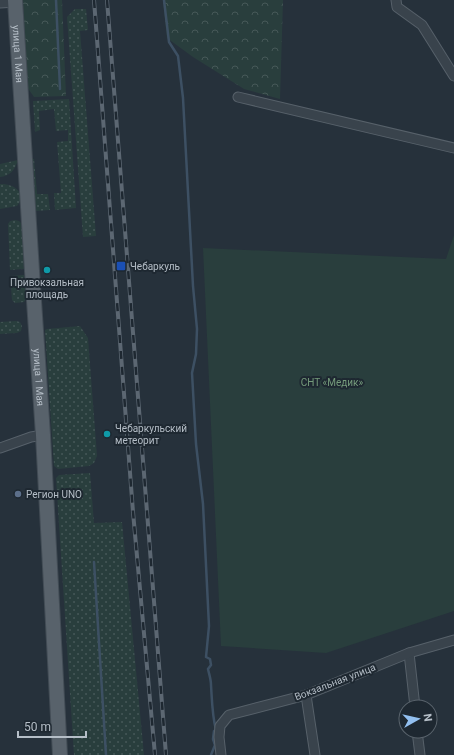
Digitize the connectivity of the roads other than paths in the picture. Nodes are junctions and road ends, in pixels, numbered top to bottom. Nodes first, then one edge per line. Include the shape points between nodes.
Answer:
1 (396, 0) edge
2 (16, 1) edge
3 (0, 3) edge
4 (454, 76) edge
5 (238, 97) dead end
6 (454, 148) edge
7 (43, 435) junction
8 (0, 448) edge
9 (454, 640) edge
10 (409, 653) junction
11 (306, 695) junction
12 (414, 699) edge
13 (418, 739) edge
14 (60, 755) edge
15 (221, 755) edge
16 (315, 755) edge
17 (420, 755) edge

1 - 4 street via 397,7 422,25
2 - 3 street
2 - 7 main road, улица 1 Мая
5 - 6 street
7 - 8 street
7 - 14 main road, улица 1 Мая
9 - 10 street, Вокзальная улица
10 - 11 street, Вокзальная улица
10 - 12 street
11 - 15 street, Вокзальная улица via 229,715 220,726
11 - 16 street
13 - 17 street

